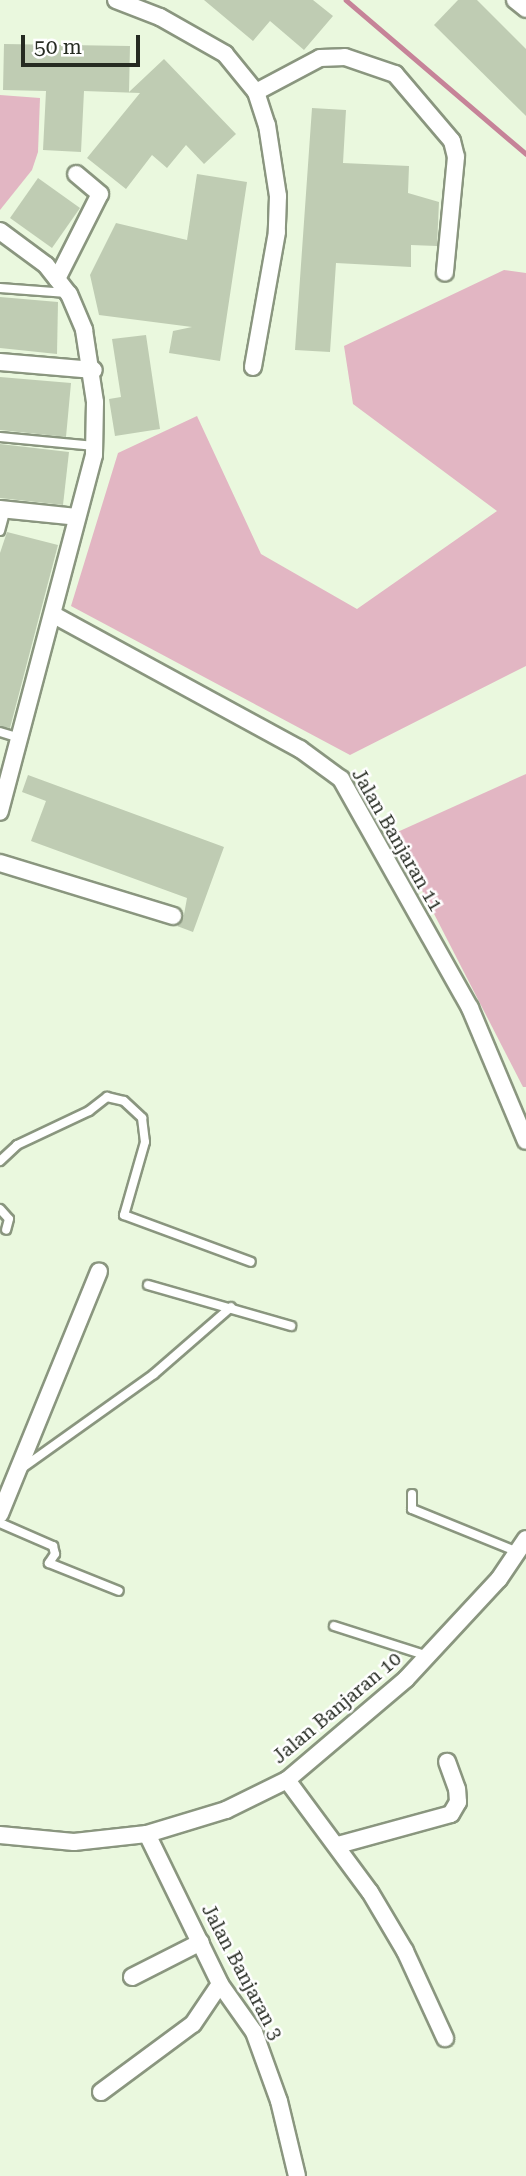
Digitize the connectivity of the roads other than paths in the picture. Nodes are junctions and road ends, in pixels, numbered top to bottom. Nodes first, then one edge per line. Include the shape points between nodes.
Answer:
1 (116, 0) edge
2 (514, 0) edge
3 (526, 9) edge
4 (256, 92) junction
5 (76, 174) dead end
6 (0, 231) edge
7 (445, 272) dead end
8 (57, 279) junction
9 (0, 288) edge
10 (69, 293) junction
11 (0, 362) edge
12 (253, 366) dead end
13 (93, 370) junction
14 (0, 437) edge
15 (95, 446) junction
16 (3, 509) edge
17 (77, 517) junction
18 (0, 531) edge
19 (54, 615) junction
20 (0, 732) edge
21 (20, 738) junction
22 (0, 812) edge
23 (0, 863) edge
24 (173, 916) dead end
25 (522, 1121) edge
26 (526, 1141) edge
27 (0, 1161) edge
28 (0, 1209) edge
29 (6, 1230) dead end
30 (251, 1262) dead end
31 (99, 1271) dead end
32 (148, 1284) dead end
33 (231, 1307) junction
34 (291, 1326) dead end
35 (16, 1472) junction
36 (412, 1494) dead end
37 (0, 1514) edge
38 (0, 1523) edge
39 (522, 1545) edge
40 (119, 1591) dead end
41 (334, 1626) dead end
42 (428, 1656) junction
43 (447, 1762) dead end
44 (287, 1780) junction
45 (147, 1834) junction
46 (0, 1835) edge
47 (338, 1845) junction
48 (201, 1942) junction
49 (132, 1977) dead end
50 (220, 1984) junction
51 (445, 2038) dead end
52 (101, 2092) dead end
53 (293, 2174) edge

1 - 4 street via 160,17 225,54
2 - 3 street
4 - 7 street via 320,58 345,57 395,74 452,141 456,157
4 - 12 street via 267,125 278,196 277,232
5 - 8 street via 100,194
6 - 8 street
8 - 10 street
9 - 10 lane
10 - 13 street
11 - 13 street
13 - 15 street
14 - 15 lane
15 - 17 street
16 - 17 street
16 - 18 lane
17 - 19 street
19 - 21 street
19 - 25 street, Jalan Banjaran 11 via 300,749 341,779 470,1008
20 - 21 lane
21 - 22 street
23 - 24 street
25 - 26 street, Jalan Banjaran 11
27 - 30 lane via 17,1145 89,1111 107,1097 124,1101 142,1118 145,1142 124,1215
28 - 29 lane via 9,1219
31 - 35 street
32 - 33 lane
33 - 34 lane
33 - 35 lane via 153,1374
35 - 37 street
36 - 39 lane via 412,1509
38 - 40 lane via 53,1546 55,1555 49,1563
39 - 42 street, Jalan Banjaran 10
41 - 42 lane
42 - 44 street, Jalan Banjaran 10
43 - 47 street via 458,1802 451,1814
44 - 45 street, Jalan Banjaran 10 via 226,1810
44 - 47 street
45 - 46 street, Jalan Banjaran 10 via 74,1842
45 - 48 street, Jalan Banjaran 3
47 - 51 street via 405,1951
48 - 49 street
48 - 50 street, Jalan Banjaran 3
50 - 52 street via 193,2024
50 - 53 street, Jalan Banjaran 3 via 254,2032 279,2101

